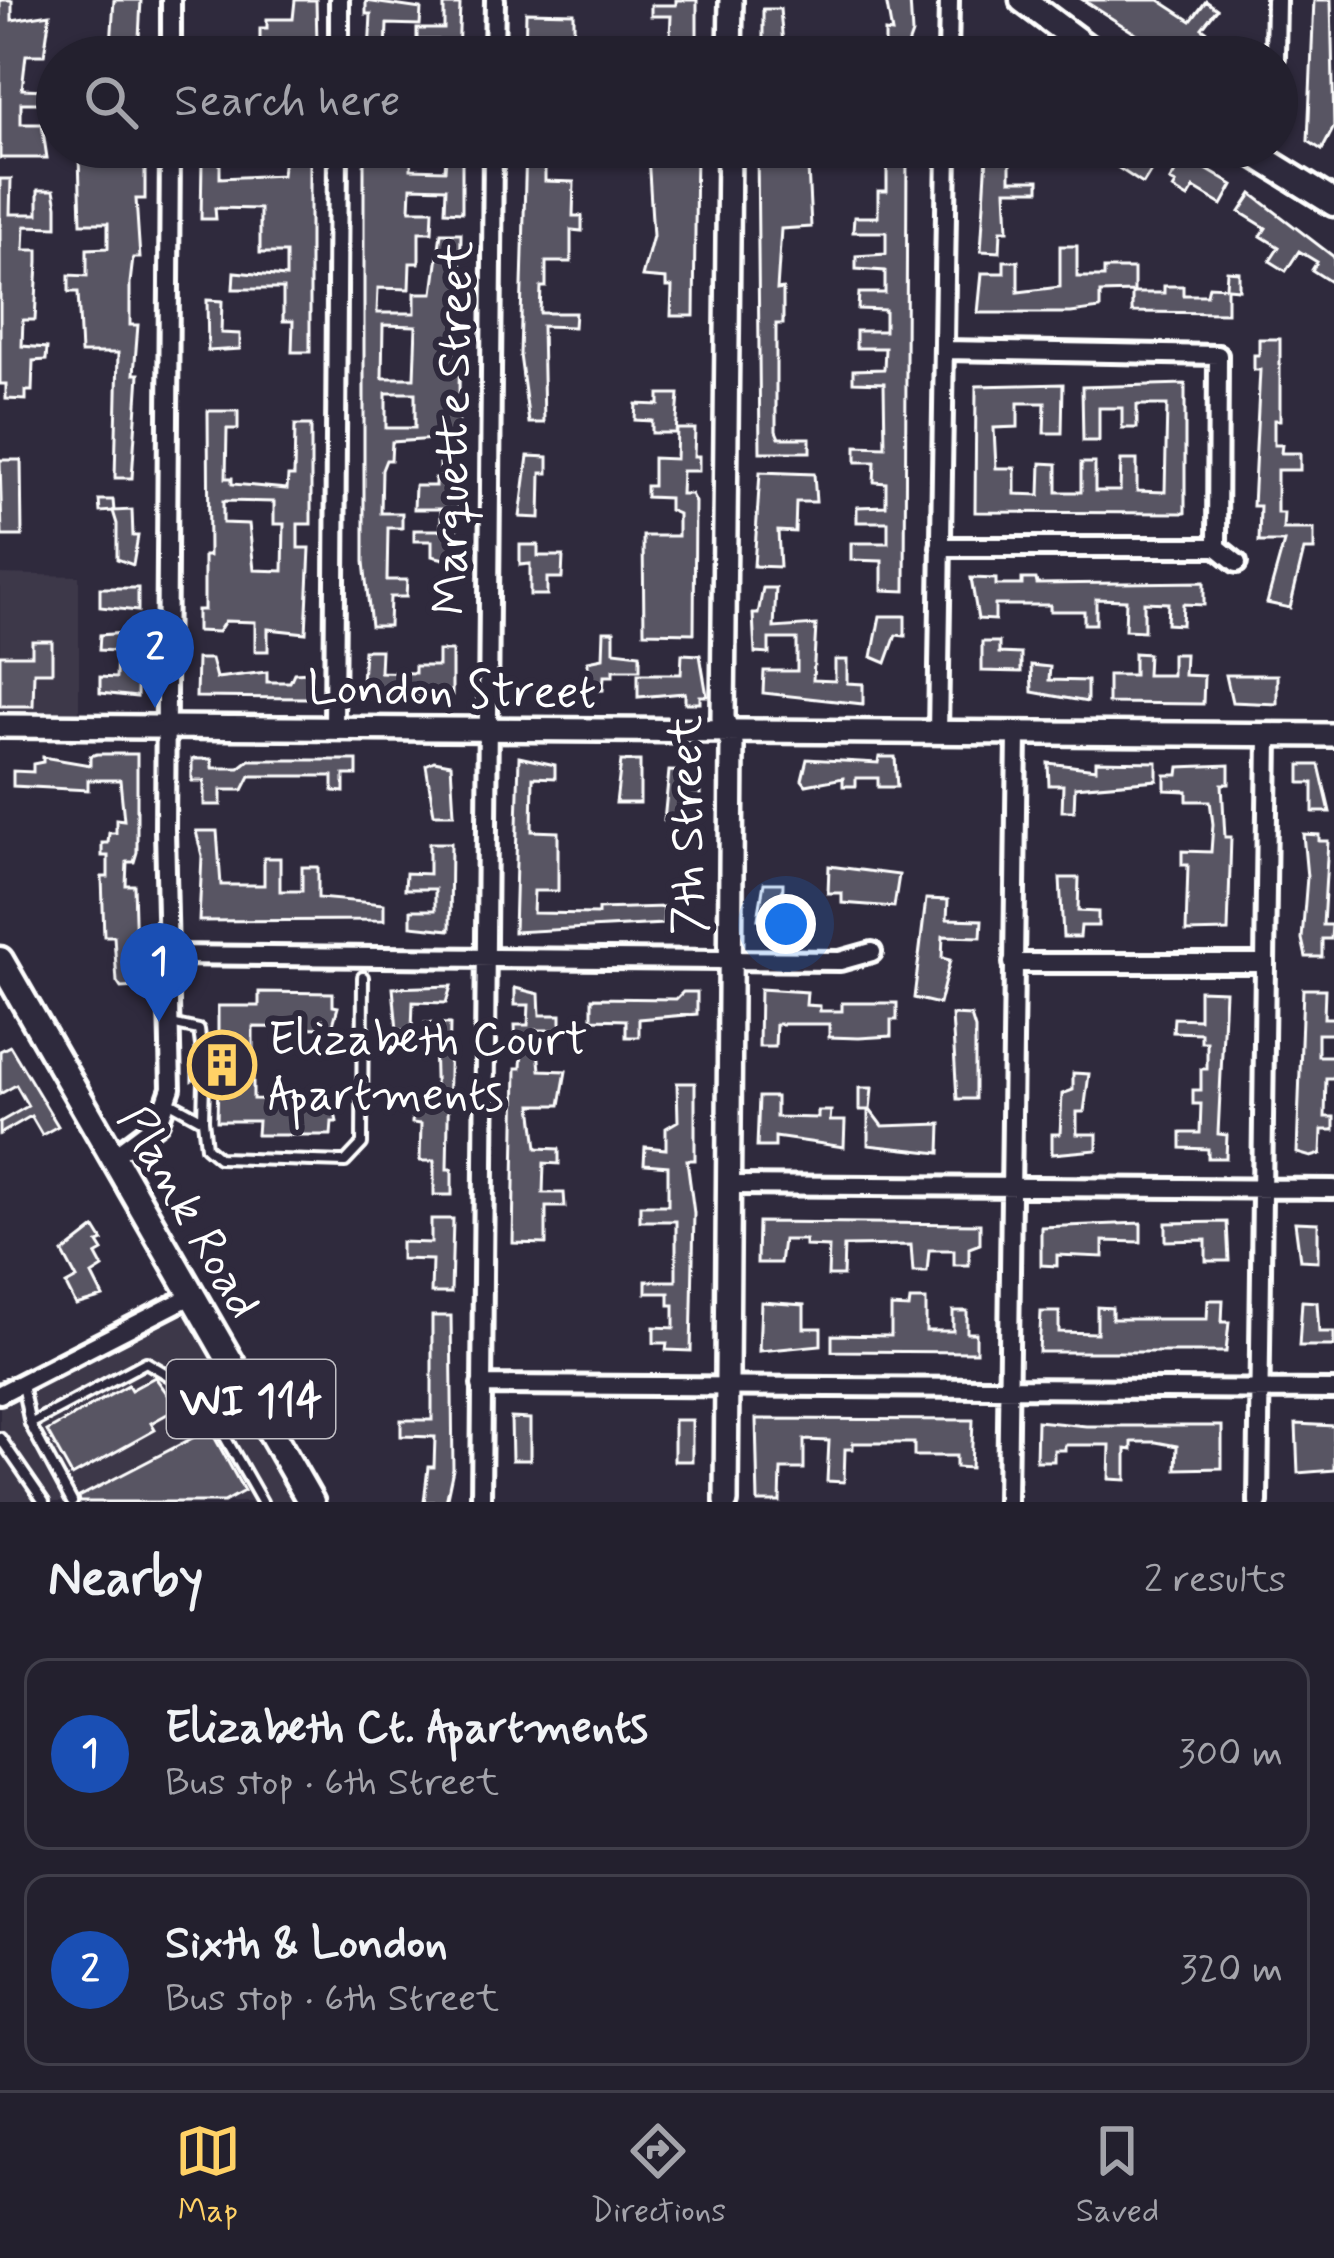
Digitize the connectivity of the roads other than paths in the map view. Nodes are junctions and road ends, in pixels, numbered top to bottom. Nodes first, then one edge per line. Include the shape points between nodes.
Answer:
1 (171, 0) edge
2 (339, 0) edge
3 (495, 0) edge
4 (730, 0) edge
5 (949, 0) edge
6 (1023, 0) edge
7 (1276, 0) edge
8 (171, 36) edge
9 (339, 36) edge
10 (494, 36) edge
11 (730, 36) edge
12 (948, 36) edge
13 (1071, 36) edge
14 (1275, 36) edge
15 (170, 168) edge
16 (338, 168) edge
17 (493, 168) edge
18 (729, 168) edge
19 (947, 168) edge
20 (1289, 168) edge
21 (1334, 203) edge
22 (944, 350) junction
23 (940, 547) junction
24 (1217, 547) junction
25 (1237, 563) dead end
26 (0, 726) edge
27 (166, 728) junction
28 (334, 729) junction
29 (486, 730) junction
30 (728, 732) junction
31 (938, 734) junction
32 (1017, 734) junction
33 (1268, 735) junction
34 (1334, 735) edge
35 (872, 952) dead end
36 (169, 955) junction
37 (484, 956) junction
38 (0, 960) edge
39 (730, 960) junction
40 (1013, 963) junction
41 (1265, 963) junction
42 (363, 977) dead end
43 (170, 1024) junction
44 (203, 1061) dead end
45 (204, 1080) dead end
46 (169, 1101) junction
47 (203, 1120) junction
48 (112, 1158) junction
49 (730, 1185) junction
50 (1012, 1189) junction
51 (1263, 1189) junction
52 (1334, 1189) edge
53 (191, 1296) junction
54 (22, 1384) junction
55 (481, 1385) junction
56 (727, 1386) junction
57 (1009, 1387) junction
58 (1260, 1390) junction
59 (1334, 1390) edge
60 (0, 1394) edge
61 (249, 1396) junction
62 (213, 1416) junction
63 (30, 1424) junction
64 (0, 1438) edge
65 (44, 1502) edge
66 (72, 1502) edge
67 (262, 1502) edge
68 (310, 1502) edge
69 (481, 1502) edge
70 (726, 1502) edge
71 (1007, 1502) edge
72 (1258, 1502) edge

1 - 8 street
2 - 9 street
3 - 10 street
4 - 11 street
5 - 12 street
6 - 13 main road
7 - 14 street
15 - 27 street
16 - 28 street
17 - 29 street, Marquette Street
18 - 30 street, 7th Street
19 - 22 street
20 - 21 main road
22 - 23 street
22 - 24 street via 1218,355
23 - 24 street
23 - 31 street
24 - 25 street
26 - 27 street, London Street
27 - 28 street, London Street
27 - 36 street
28 - 29 street, London Street
29 - 30 street, London Street
29 - 37 street, Marquette Street
30 - 31 street, London Street
30 - 39 street, 7th Street
31 - 32 street, London Street
32 - 33 street, London Street
32 - 40 street
33 - 34 street, London Street
33 - 41 street
35 - 39 street via 839,961
36 - 37 street
36 - 43 street
37 - 39 street
37 - 55 street, Marquette Street
38 - 48 main road, Plank Road / WI 114
39 - 49 street, 7th Street
40 - 41 street
40 - 50 street
41 - 51 street
42 - 47 lane via 363,1134 354,1157 228,1160 206,1147
43 - 44 lane via 199,1030
43 - 46 street
45 - 47 lane
46 - 47 lane
46 - 48 street via 148,1133
48 - 53 main road, Plank Road / WI 114
49 - 50 street
49 - 56 street, 7th Street
50 - 51 street
50 - 57 street
51 - 52 street
51 - 58 street
53 - 54 street
53 - 61 main road, Plank Road / WI 114
54 - 60 street
54 - 63 lane
55 - 56 street
55 - 69 street, Marquette Street
56 - 57 street
56 - 70 street, 7th Street
57 - 58 street
57 - 71 street
58 - 59 street
58 - 72 street
61 - 62 lane
61 - 68 main road, Plank Road / WI 114
62 - 63 lane via 195,1391 146,1361
62 - 67 lane
63 - 66 lane
64 - 65 lane

